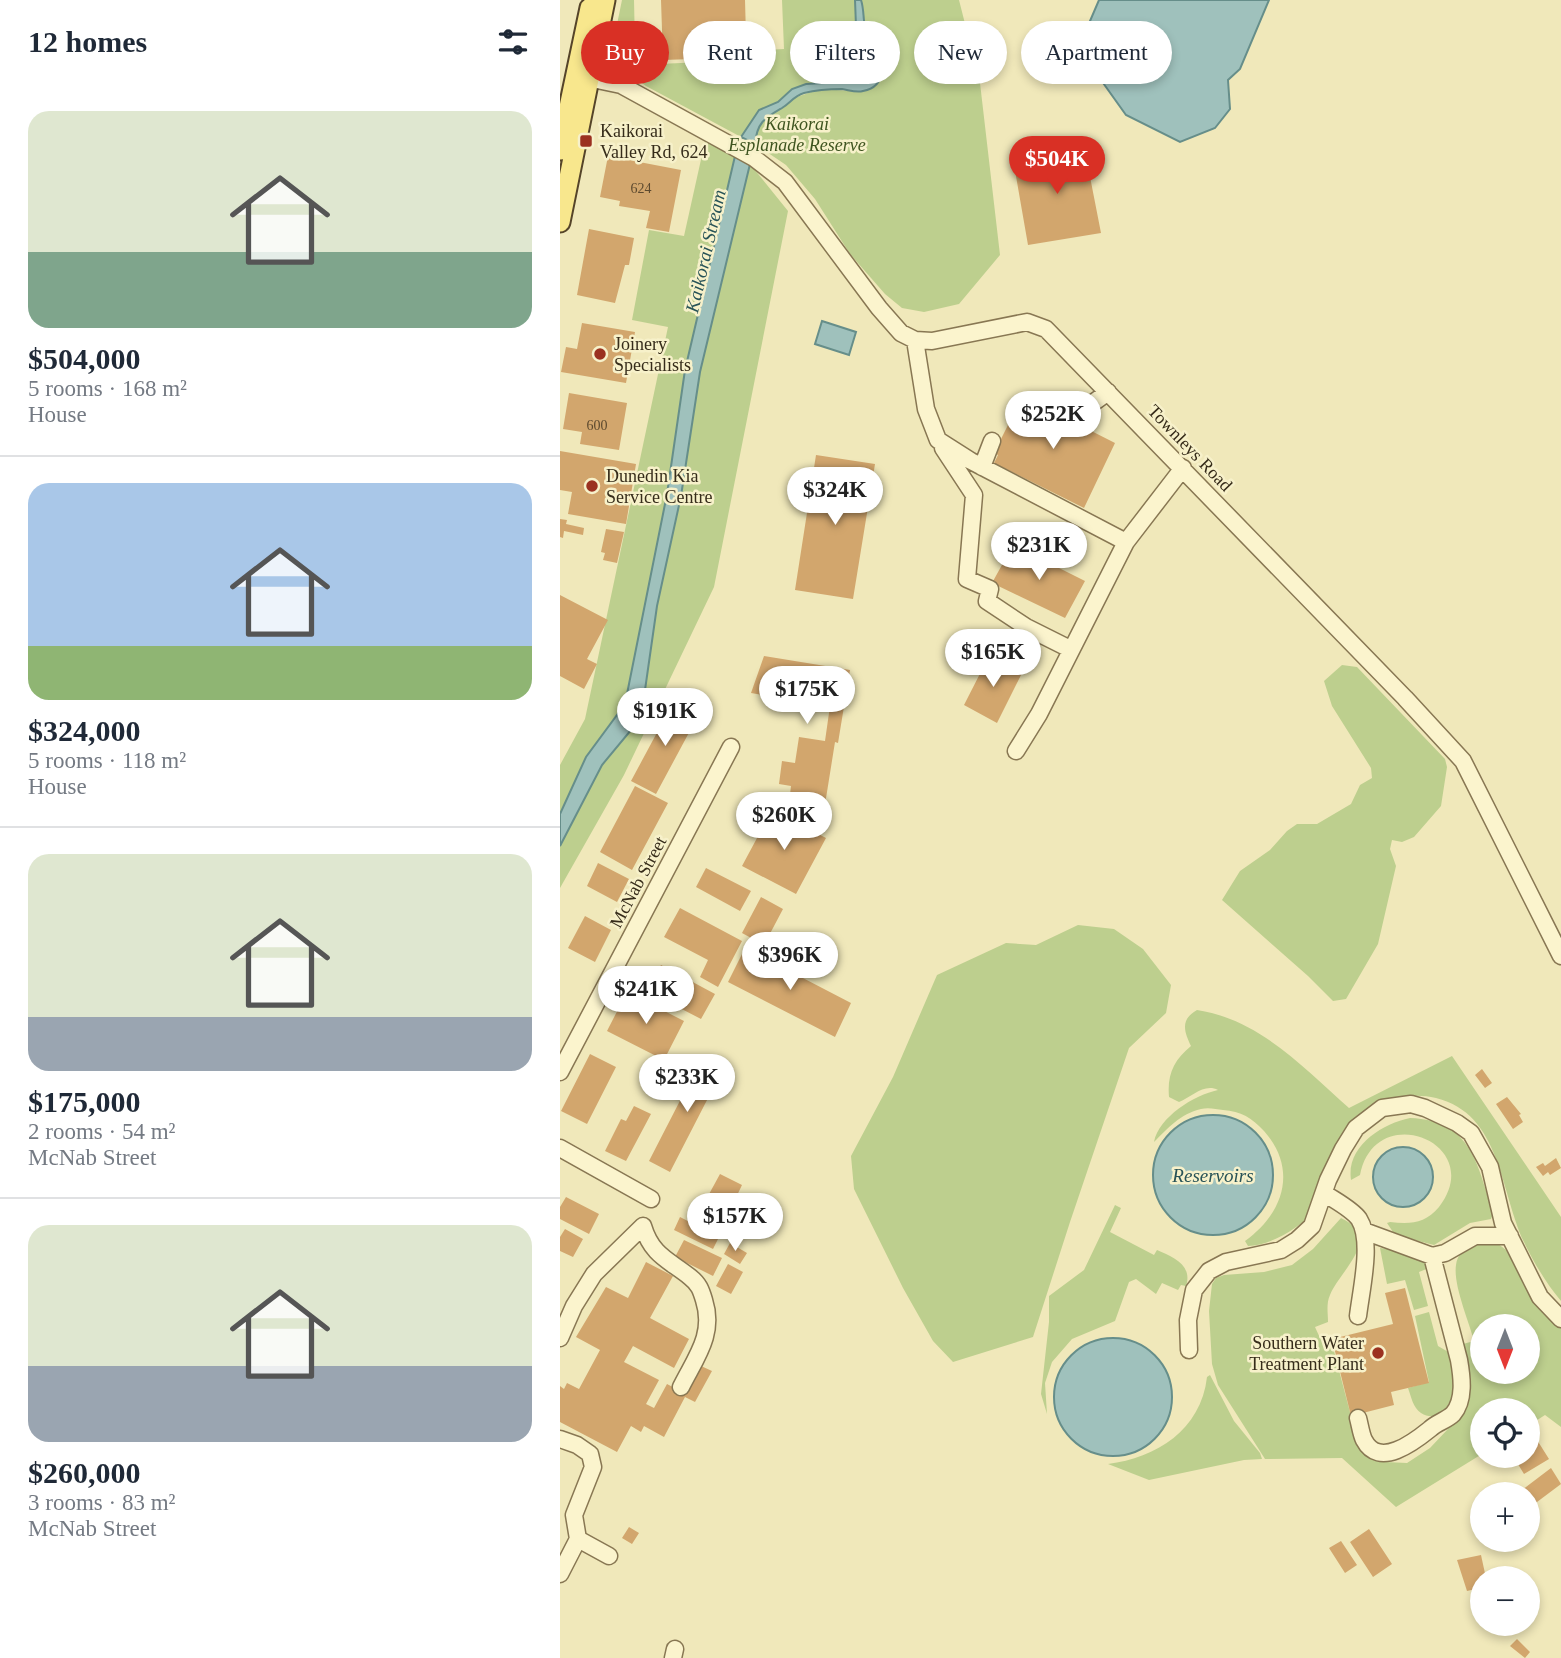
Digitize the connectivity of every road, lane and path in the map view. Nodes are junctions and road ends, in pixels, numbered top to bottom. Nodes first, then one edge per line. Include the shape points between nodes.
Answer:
1 (592, 0) edge
2 (605, 0) edge
3 (612, 0) edge
4 (589, 21) edge
5 (599, 21) edge
6 (581, 80) edge
7 (581, 84) edge
8 (616, 84) edge
9 (621, 85) junction
10 (560, 150) edge
11 (560, 222) edge
12 (915, 340) junction
13 (1108, 392) junction
14 (1077, 406) dead end
15 (938, 440) junction
16 (992, 441) dead end
17 (982, 467) junction
18 (1183, 468) junction
19 (1126, 542) junction
20 (1070, 649) junction
21 (731, 747) dead end
22 (1016, 751) dead end
23 (1561, 956) edge
24 (560, 1072) edge
25 (560, 1148) edge
26 (1324, 1193) junction
27 (651, 1199) dead end
28 (1364, 1231) junction
29 (1510, 1236) junction
30 (1432, 1256) junction
31 (1358, 1316) dead end
32 (1561, 1319) edge
33 (560, 1338) edge
34 (1189, 1350) dead end
35 (681, 1387) dead end
36 (1358, 1418) dead end
37 (560, 1439) edge
38 (578, 1539) junction
39 (609, 1556) dead end
40 (560, 1574) edge

1 - 4 main road
2 - 5 main road
3 - 9 street via 603,58
6 - 10 main road
7 - 11 main road
8 - 9 street
9 - 12 street via 754,158 785,182 879,308 901,333
12 - 13 street, Townleys Road via 932,341 1027,322 1046,329
12 - 15 street via 926,409
13 - 14 street via 1086,408
13 - 18 street, Townleys Road
15 - 17 street
15 - 20 street via 974,495 967,579 990,589 988,601
16 - 17 street
17 - 19 street
18 - 19 street
18 - 23 street, Townleys Road via 1463,761
19 - 20 street
20 - 22 street
21 - 24 street, McNab Street
25 - 27 street
26 - 28 street via 1358,1217
26 - 29 street via 1356,1128 1382,1108 1411,1104 1471,1133 1490,1167
26 - 34 street via 1312,1226 1297,1240 1281,1250 1226,1262 1209,1271 1194,1290
28 - 30 street
28 - 31 street
29 - 30 street via 1475,1236
29 - 32 street via 1540,1297
30 - 36 street via 1459,1360 1461,1396 1453,1414 1417,1441 1386,1452 1374,1451 1364,1440
33 - 35 street via 594,1274 643,1226 647,1240 670,1265 699,1285 705,1304 707,1336
37 - 38 street via 590,1454 593,1467 574,1515
38 - 39 street
38 - 40 street

